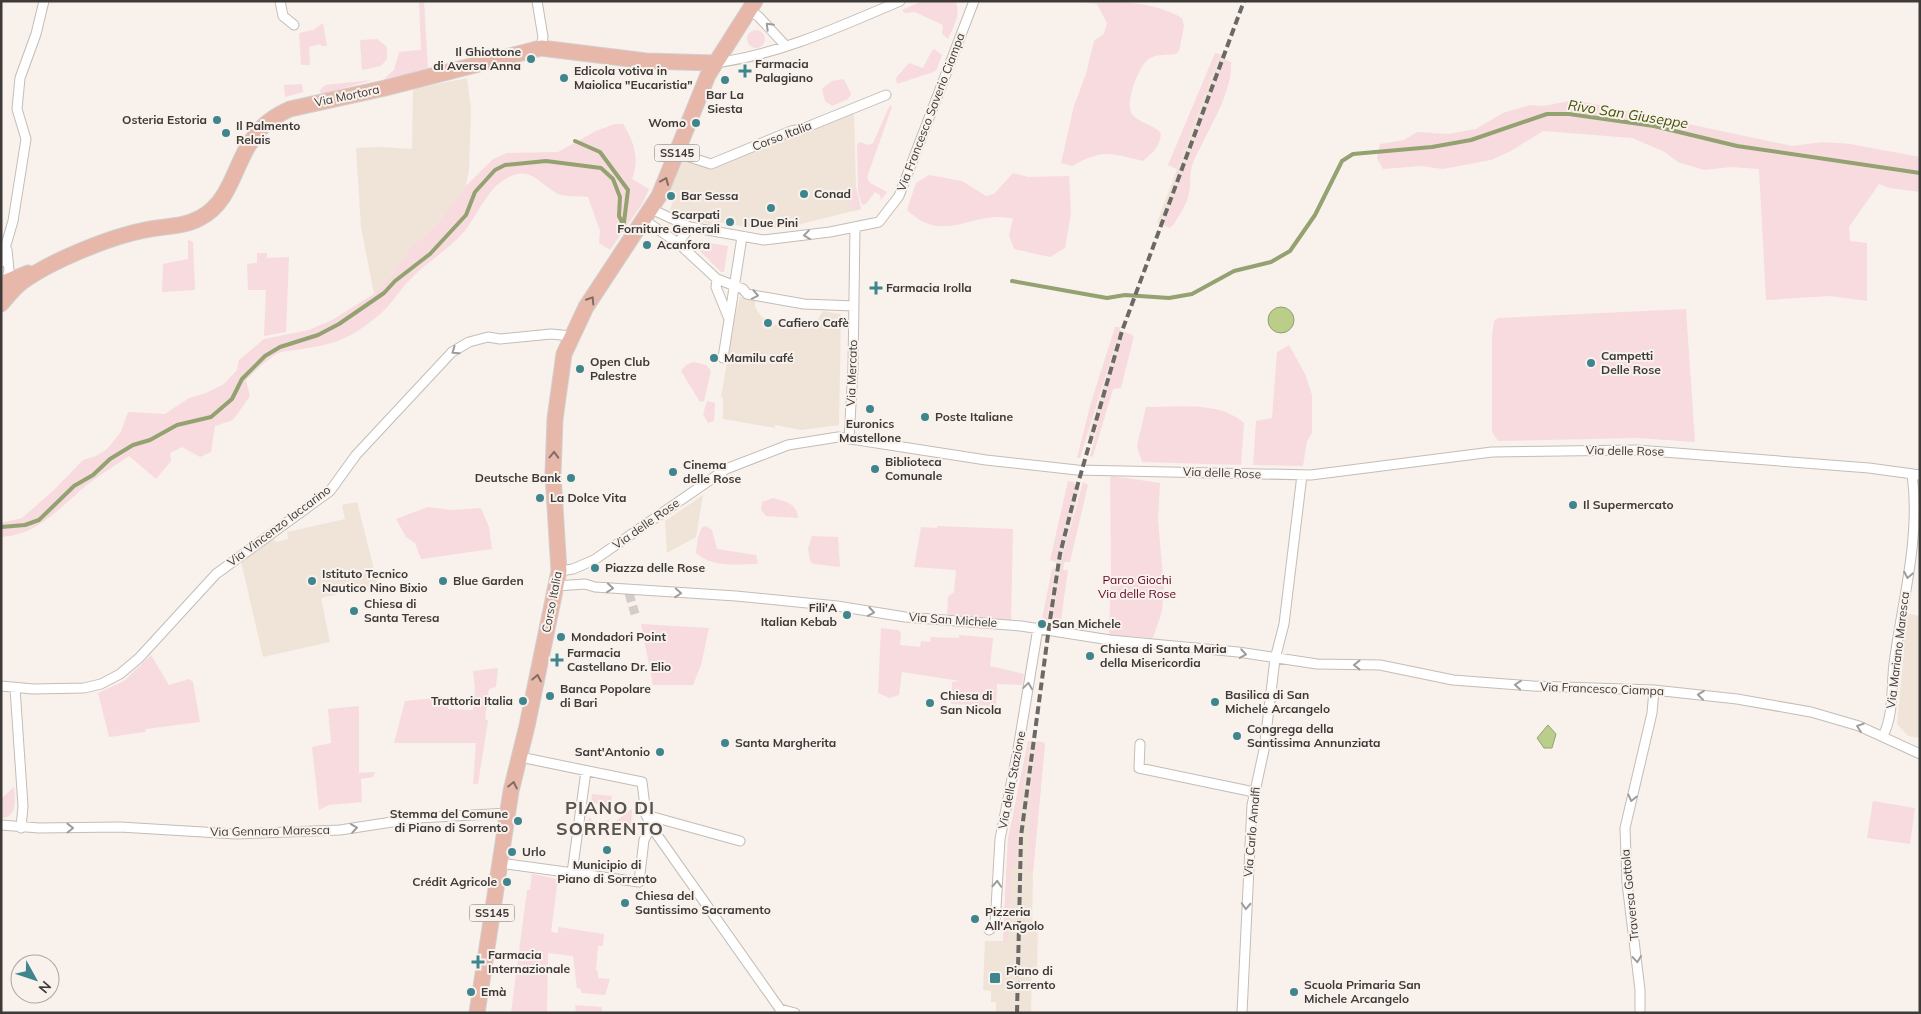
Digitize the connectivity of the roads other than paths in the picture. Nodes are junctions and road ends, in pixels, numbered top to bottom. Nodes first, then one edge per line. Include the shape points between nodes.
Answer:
1 (44, 1) edge
2 (280, 1) edge
3 (537, 1) edge
4 (900, 1) edge
5 (974, 1) edge
6 (752, 6) edge
7 (294, 25) dead end
8 (785, 45) junction
9 (541, 48) junction
10 (714, 63) junction
11 (886, 95) dead end
12 (677, 153) junction
13 (648, 215) junction
14 (690, 227) junction
15 (855, 228) junction
16 (742, 237) junction
17 (680, 239) junction
18 (6, 247) junction
19 (1, 262) edge
20 (41, 271) junction
21 (716, 279) junction
22 (4, 282) edge
23 (734, 287) junction
24 (1, 299) edge
25 (1, 304) edge
26 (854, 306) junction
27 (729, 319) junction
28 (572, 336) junction
29 (723, 358) dead end
30 (849, 439) junction
31 (1302, 475) junction
32 (1916, 475) edge
33 (584, 565) junction
34 (558, 579) junction
35 (585, 584) junction
36 (1038, 628) junction
37 (1275, 660) junction
38 (1, 686) edge
39 (15, 688) junction
40 (1654, 690) junction
41 (1884, 736) junction
42 (1140, 744) dead end
43 (1920, 754) edge
44 (520, 757) junction
45 (586, 771) junction
46 (1254, 792) junction
47 (508, 813) junction
48 (646, 816) junction
49 (1, 825) edge
50 (651, 826) junction
51 (21, 828) junction
52 (740, 841) dead end
53 (500, 863) junction
54 (572, 873) junction
55 (989, 930) dead end
56 (780, 1011) edge
57 (477, 1013) edge
58 (795, 1013) edge
59 (1242, 1013) edge
60 (1640, 1013) edge

1 - 18 street via 20,78 17,109 26,139
2 - 7 street via 283,16
3 - 9 street via 543,37
4 - 8 street via 832,30
5 - 15 street, Via Francesco Saverio Ciampa via 899,196 883,220
8 -> 6 street
6 - 10 main road, Corso Italia / SS145
8 - 10 street
9 - 10 main road, Via Mortora via 646,61
9 - 20 main road, Via Mortora via 290,109 258,130 221,200 202,217 193,222 118,237
10 - 12 main road, Corso Italia / SS145
11 - 12 street, Corso Italia via 711,164
13 -> 12 main road, Corso Italia / SS145
13 - 14 street
13 - 17 street
28 -> 13 main road, Corso Italia / SS145 via 586,307
14 - 16 street
14 - 17 street
15 -> 16 street via 764,240
15 - 26 street, Via Mercato
16 - 23 street
17 - 21 street
18 - 19 street
18 - 22 street via 9,270
20 - 22 main road
20 - 25 main road via 23,282
21 - 23 street
21 - 27 street
22 - 24 street
23 -> 26 street via 743,289 747,294 804,304
23 - 27 street
26 - 30 street, Via Mercato
27 - 29 street
34 -> 28 main road, Corso Italia / SS145 via 553,474 555,419 562,364
28 -> 39 street, Via Vincenzo Iaccarino via 488,337 469,342 452,352 366,443 330,490 216,574 139,658 120,674 84,688
30 - 31 street, Via delle Rose via 1077,470
30 - 33 street, Via delle Rose via 838,437 788,445 726,469
31 - 32 street, Via delle Rose via 1492,452 1637,450 1869,468
31 - 37 street, Via Carlo Amalfi via 1284,624
32 -> 41 street, Via Mariano Maresca via 1913,540 1894,666 1890,718
33 - 34 street, Via delle Rose
33 - 35 street via 581,572
34 - 35 street
44 -> 34 main road, Corso Italia / SS145
35 -> 36 street, Via San Michele via 787,601 905,617
36 -> 37 street, Via San Michele via 1110,640 1238,652
55 -> 36 street, Via della Stazione via 995,925 1000,838
40 -> 37 street, Via Francesco Ciampa via 1453,680 1380,665
37 - 46 street, Via Carlo Amalfi via 1264,750
38 - 39 street, Via Vincenzo Iaccarino
39 - 51 street via 23,797
41 -> 40 street, Via Francesco Ciampa via 1826,716 1787,708
40 -> 60 street, Traversa Gottola via 1625,828
41 - 43 street, Via Francesco Ciampa
42 - 46 street via 1139,768
44 - 45 street
47 -> 44 main road, Corso Italia / SS145
45 - 48 street via 642,782
45 - 54 street
46 -> 59 street, Via Carlo Amalfi
51 -> 47 street, Via Gennaro Maresca via 120,827 236,834 340,830 418,818
47 - 53 main road, Corso Italia / SS145
48 - 50 street
48 - 52 street
49 - 51 street, Via Gennaro Maresca
50 - 54 street via 644,840 639,882
50 - 56 street
53 - 54 street
53 - 57 main road, Corso Italia / SS145
56 - 58 street

